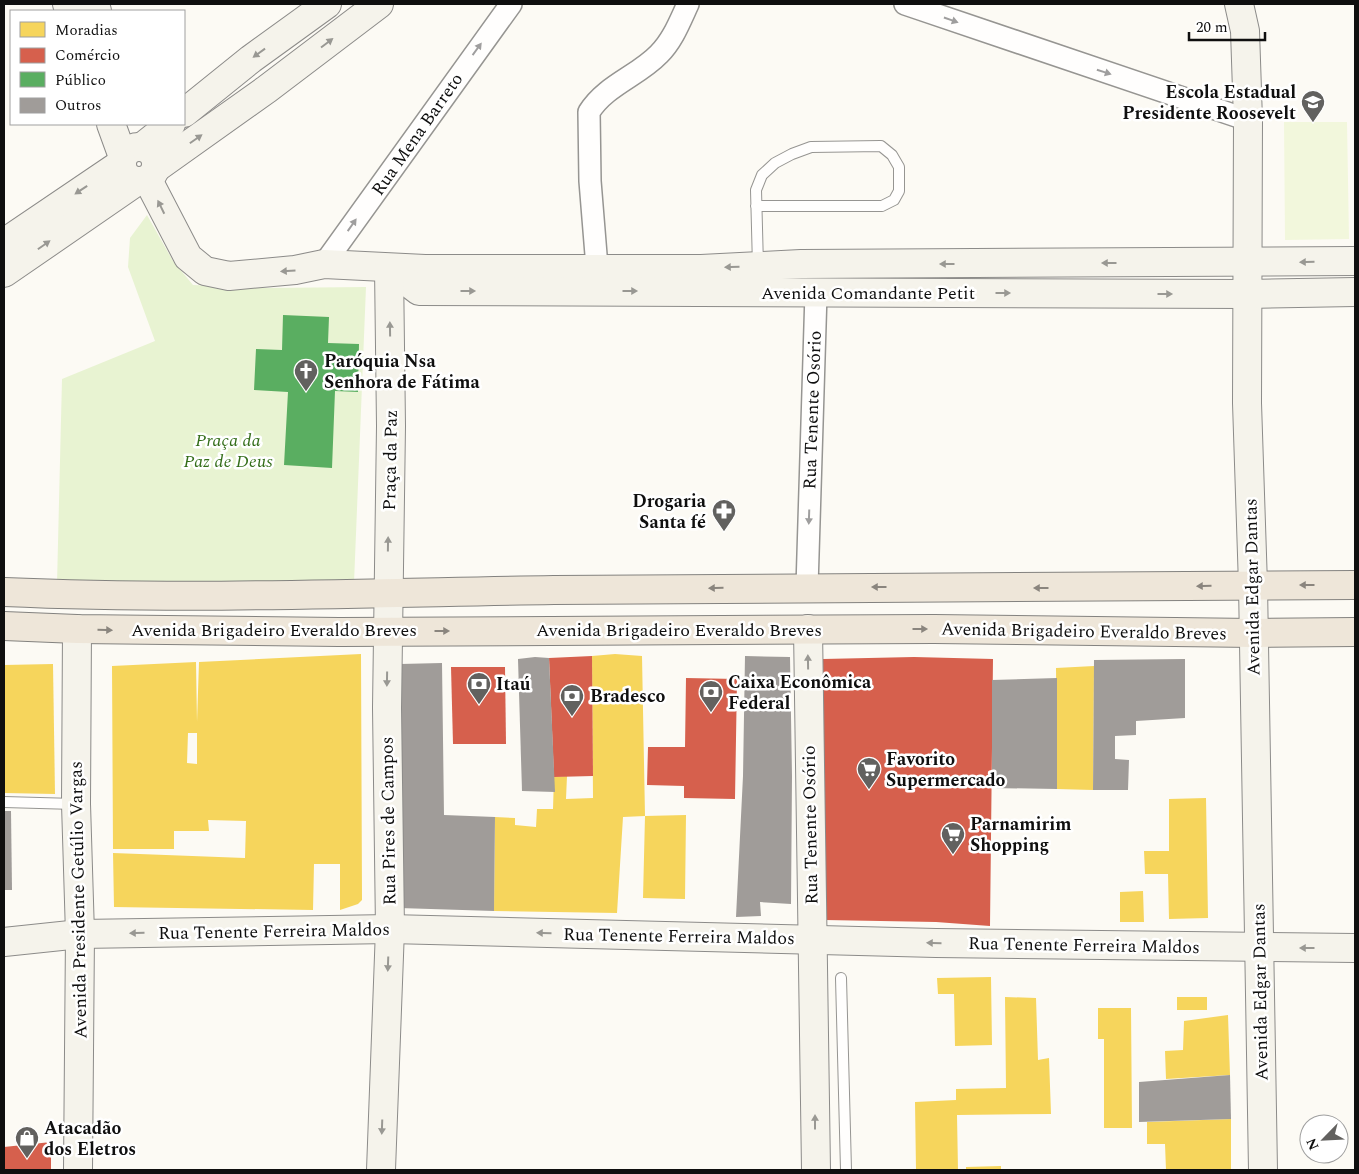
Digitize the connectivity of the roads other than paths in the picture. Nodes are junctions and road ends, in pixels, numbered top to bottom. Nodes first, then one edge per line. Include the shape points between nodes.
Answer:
1 (327, 4) edge
2 (379, 4) edge
3 (510, 4) edge
4 (688, 4) edge
5 (904, 4) edge
6 (1239, 4) edge
7 (185, 112) edge
8 (1248, 120) junction
9 (112, 125) edge
10 (170, 125) edge
11 (137, 158) edge
12 (756, 206) junction
13 (4, 243) edge
14 (1355, 261) edge
15 (1246, 263) junction
16 (324, 264) junction
17 (758, 266) junction
18 (597, 267) junction
19 (389, 268) junction
20 (4, 273) edge
21 (701, 280) junction
22 (1355, 292) edge
23 (816, 293) junction
24 (1247, 294) junction
25 (1355, 585) edge
26 (1253, 586) junction
27 (808, 587) junction
28 (4, 592) edge
29 (388, 592) junction
30 (4, 626) edge
31 (77, 629) junction
32 (808, 629) junction
33 (388, 631) junction
34 (1355, 632) edge
35 (1254, 633) junction
36 (4, 802) edge
37 (76, 804) junction
38 (390, 929) junction
39 (80, 934) junction
40 (812, 940) junction
41 (4, 942) edge
42 (1260, 948) junction
43 (1355, 948) edge
44 (841, 978) dead end
45 (78, 1170) edge
46 (381, 1170) edge
47 (816, 1170) edge
48 (846, 1170) edge
49 (1263, 1170) edge

1 -> 7 street
11 -> 2 street via 267,89
16 -> 3 street, Rua Mena Barreto
4 - 18 street via 658,55 616,84 594,103 589,112 590,181
5 -> 8 street
6 - 8 street, Avenida Edgar Dantas via 1245,31
8 - 15 street, Avenida Edgar Dantas
9 - 11 street, Avenida Comandante Petit
10 - 11 street
11 -> 13 street
16 -> 11 street, Avenida Comandante Petit via 229,276 206,271 188,257
20 -> 11 street
12 - 12 lane via 756,190 762,175 775,163 810,147 881,146 892,154 898,167 899,191 894,200 882,206
12 - 17 lane
14 -> 15 street, Avenida Comandante Petit
15 -> 17 street, Avenida Comandante Petit
15 - 24 street, Avenida Edgar Dantas
16 - 19 street, Avenida Comandante Petit
17 -> 21 street, Avenida Comandante Petit
18 - 19 street, Avenida Comandante Petit
18 - 21 street, Avenida Comandante Petit
19 -> 21 street, Avenida Comandante Petit via 419,291
29 -> 19 street, Praça da Paz
21 - 23 street, Avenida Comandante Petit
22 - 24 street, Avenida Comandante Petit
23 -> 24 street, Avenida Comandante Petit
23 -> 27 street, Rua Tenente Osório
24 - 26 street, Avenida Edgar Dantas
25 -> 26 main road, Avenida Brigadeiro Everaldo Breves
26 -> 27 main road, Avenida Brigadeiro Everaldo Breves
26 - 35 street, Avenida Edgar Dantas
27 -> 29 main road, Avenida Brigadeiro Everaldo Breves
28 - 29 main road, Avenida Brigadeiro Everaldo Breves via 106,596
29 - 33 street, Rua Pires de Campos
30 - 31 main road, Avenida Brigadeiro Everaldo Breves
31 -> 33 main road, Avenida Brigadeiro Everaldo Breves
31 - 37 street, Avenida Presidente Getúlio Vargas
33 -> 32 main road, Avenida Brigadeiro Everaldo Breves
32 -> 35 main road, Avenida Brigadeiro Everaldo Breves
40 -> 32 street, Rua Tenente Osório
33 -> 38 street, Rua Pires de Campos
34 - 35 main road, Avenida Brigadeiro Everaldo Breves
35 - 42 street, Avenida Edgar Dantas
36 - 37 lane
37 - 39 street, Avenida Presidente Getúlio Vargas
38 -> 39 street, Rua Tenente Ferreira Maldos
40 -> 38 street, Rua Tenente Ferreira Maldos
38 -> 46 street, Rua Pires de Campos
39 - 41 street, Rua Tenente Ferreira Maldos
39 - 45 street, Avenida Presidente Getúlio Vargas
42 -> 40 street, Rua Tenente Ferreira Maldos
47 -> 40 street, Rua Tenente Osório
43 -> 42 street, Rua Tenente Ferreira Maldos
42 - 49 street, Avenida Edgar Dantas
44 - 48 lane

